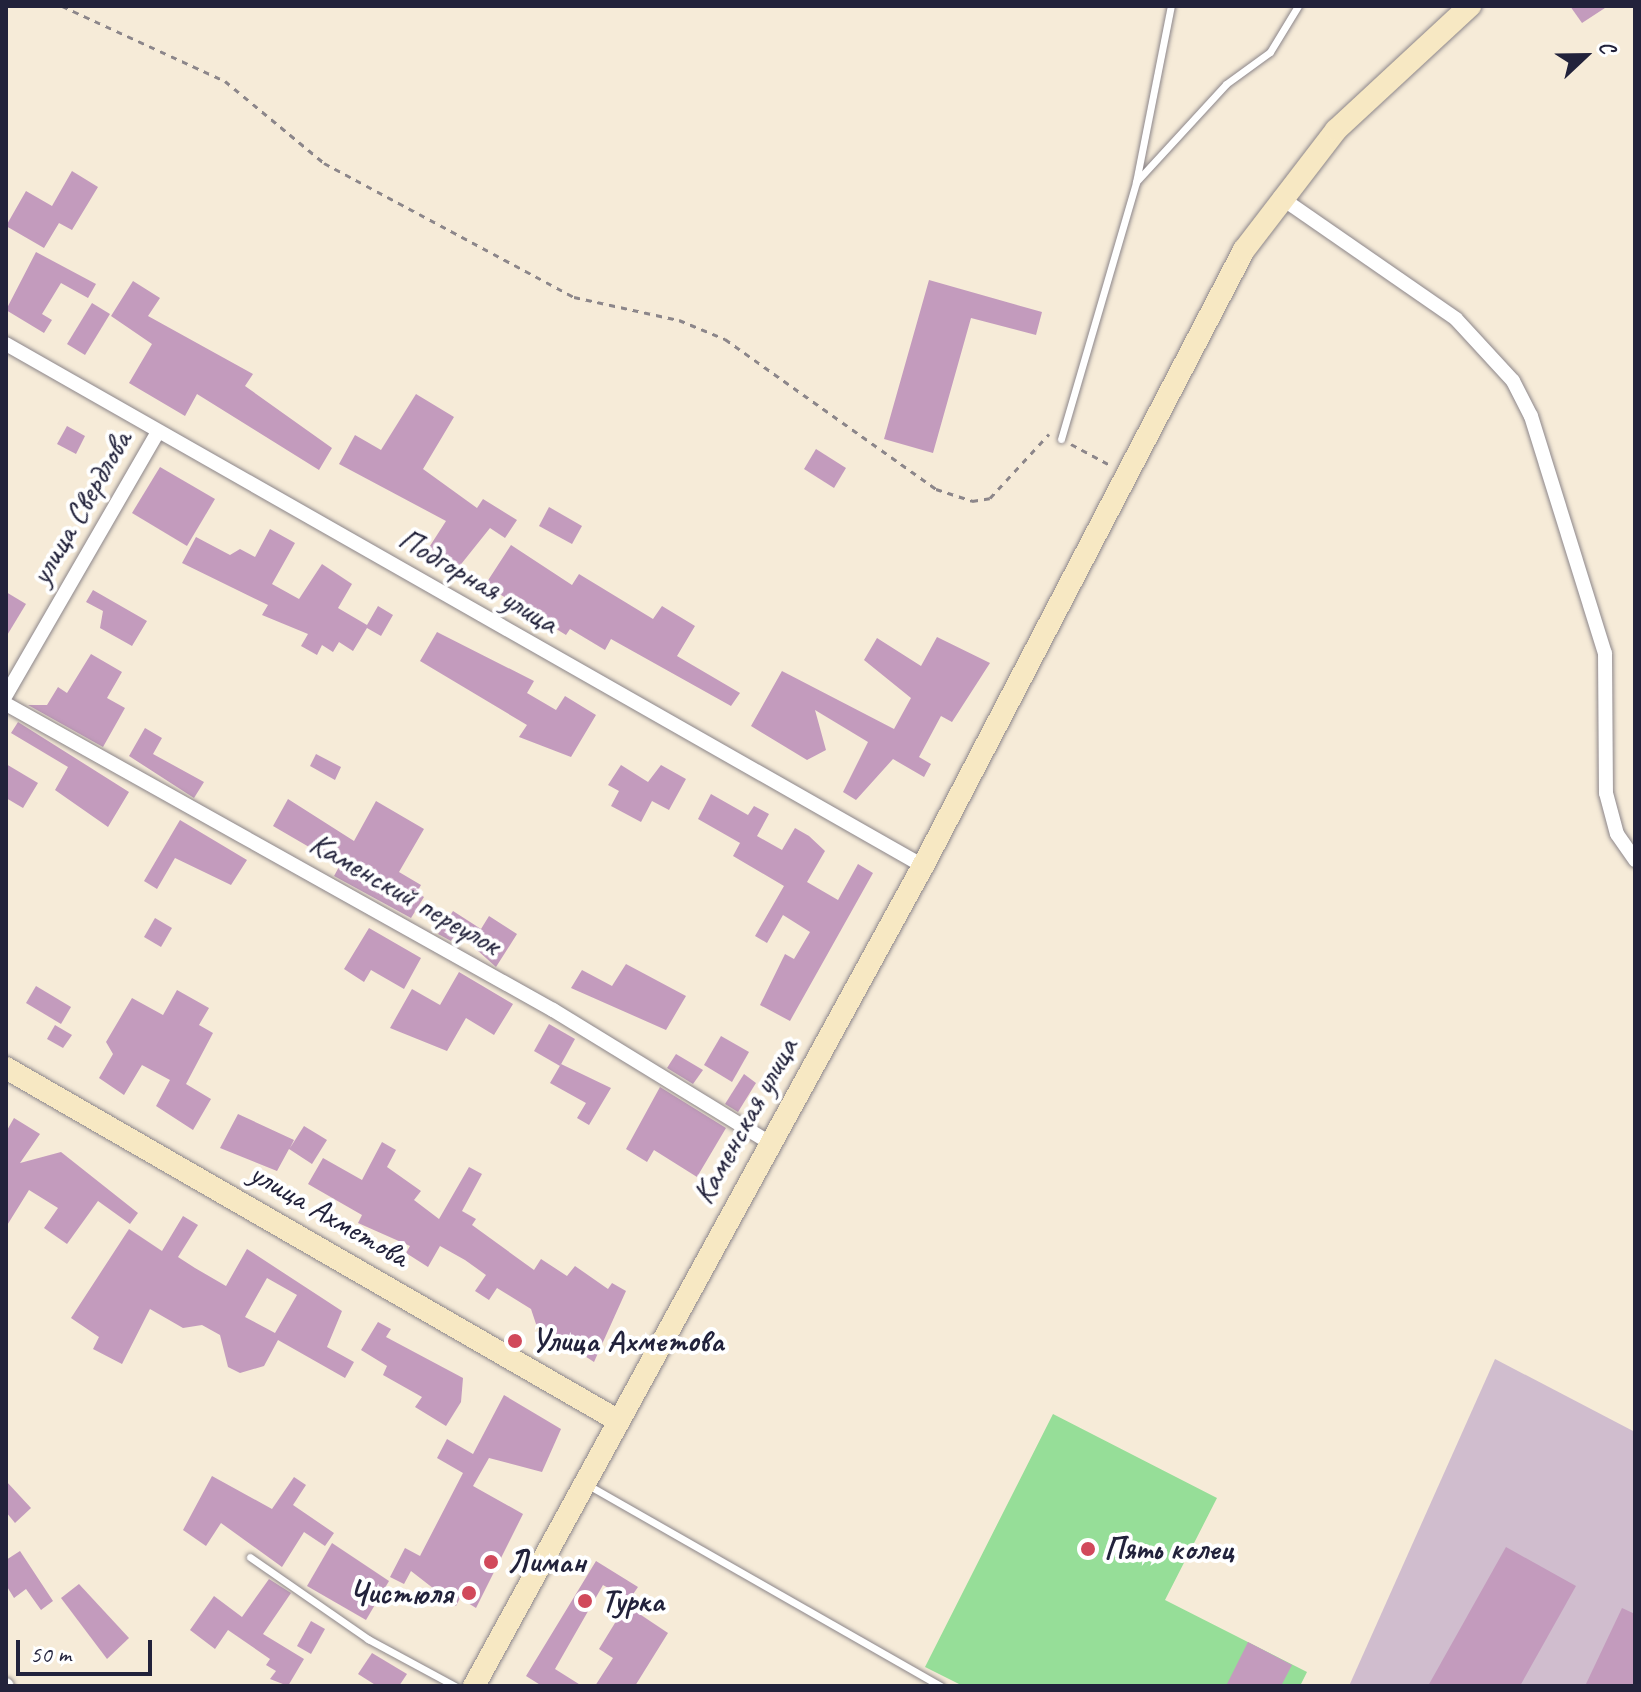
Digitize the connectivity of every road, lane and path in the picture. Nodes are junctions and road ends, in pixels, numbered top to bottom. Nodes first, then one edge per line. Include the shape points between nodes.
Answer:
1 (62, 6) edge
2 (1171, 6) edge
3 (1298, 6) edge
4 (1470, 6) edge
5 (1136, 182) junction
6 (1280, 197) junction
7 (6, 344) edge
8 (158, 432) junction
9 (1061, 439) junction
10 (1130, 477) junction
11 (6, 695) edge
12 (6, 704) edge
13 (1635, 860) edge
14 (923, 866) junction
15 (6, 1068) edge
16 (770, 1143) junction
17 (619, 1421) junction
18 (587, 1485) junction
19 (250, 1557) dead end
20 (455, 1686) edge
21 (474, 1686) edge
22 (941, 1686) edge

1 - 9 path via 225,81 324,163 574,297 679,320 725,339 936,489 972,501 990,498 1041,437
2 - 5 lane
3 - 5 lane via 1270,52 1226,84
4 - 6 street, Каменская улица via 1377,87
5 - 9 lane
6 - 10 street, Каменская улица via 1229,278
6 - 13 street via 1456,319 1513,381 1531,416 1605,653 1611,705 1606,793 1617,834
7 - 8 street, Подгорная улица
8 - 11 street, улица Свердлова
8 - 14 street, Подгорная улица
9 - 10 path
10 - 14 street, Каменская улица
12 - 16 street, Каменский переулок via 553,1010
14 - 16 street, Каменская улица
15 - 17 street, улица Ахметова
16 - 17 street, Каменская улица
17 - 18 street, Каменская улица
18 - 21 street, Каменская улица
18 - 22 lane
19 - 20 lane via 368,1639

